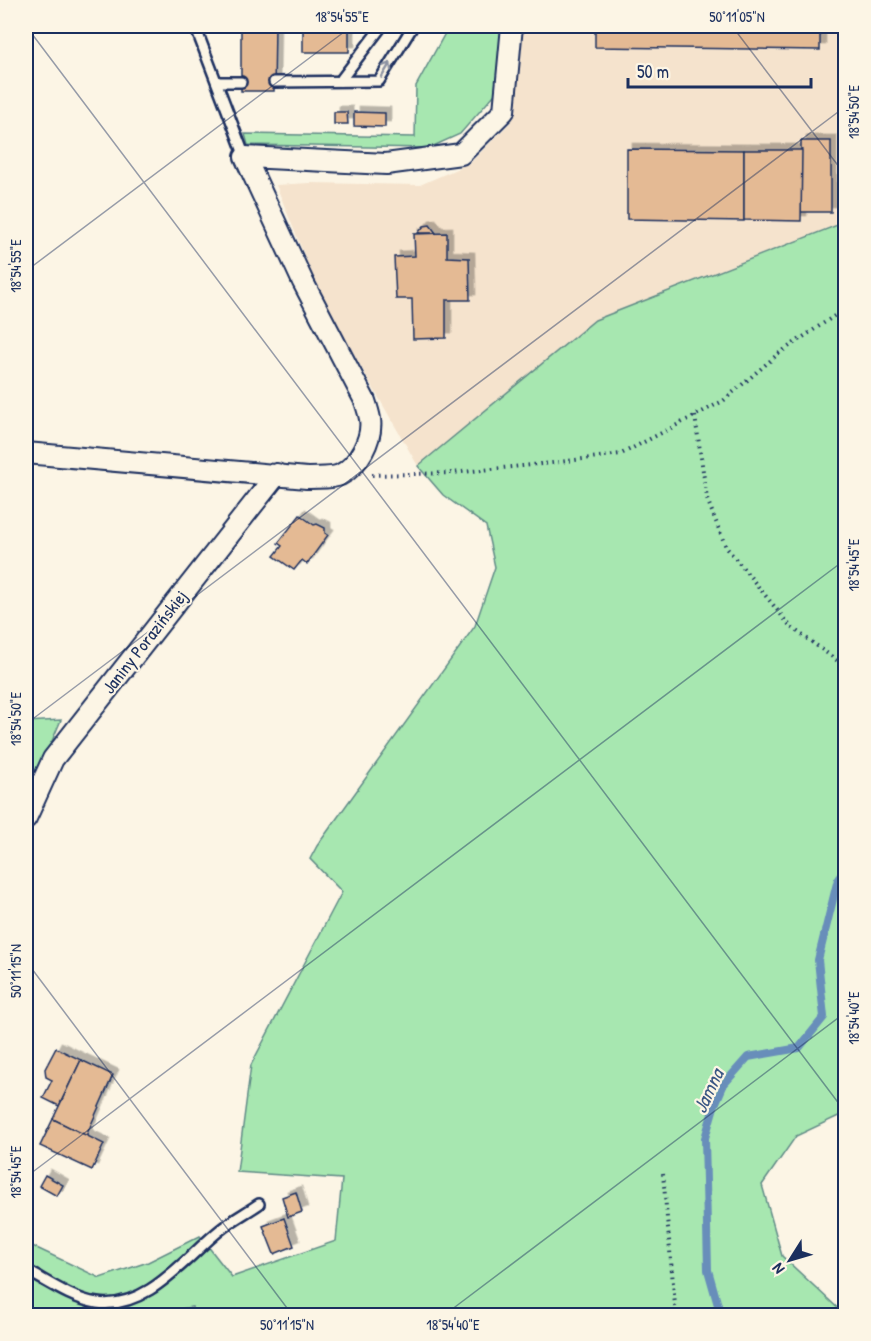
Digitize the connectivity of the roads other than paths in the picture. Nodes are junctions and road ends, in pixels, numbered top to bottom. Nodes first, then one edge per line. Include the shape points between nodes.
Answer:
1 (195, 26) edge
2 (382, 26) edge
3 (413, 26) edge
4 (512, 26) edge
5 (340, 81) junction
6 (217, 82) junction
7 (241, 82) dead end
8 (274, 82) dead end
9 (245, 157) junction
10 (26, 453) edge
11 (277, 474) junction
12 (26, 818) edge
13 (259, 1204) dead end
14 (26, 1270) edge

1 - 6 lane
2 - 5 lane
5 -> 3 lane via 379,81
4 - 9 street via 504,111 461,154 387,164
5 - 8 lane
6 - 7 lane
6 - 9 lane
9 - 11 street via 303,282 365,401 371,421 368,440 359,457 338,476 307,478
10 - 11 street
11 - 12 street, Janiny Porazińskiej via 53,759
13 - 14 lane via 222,1228 164,1280 139,1296 115,1304 70,1294

